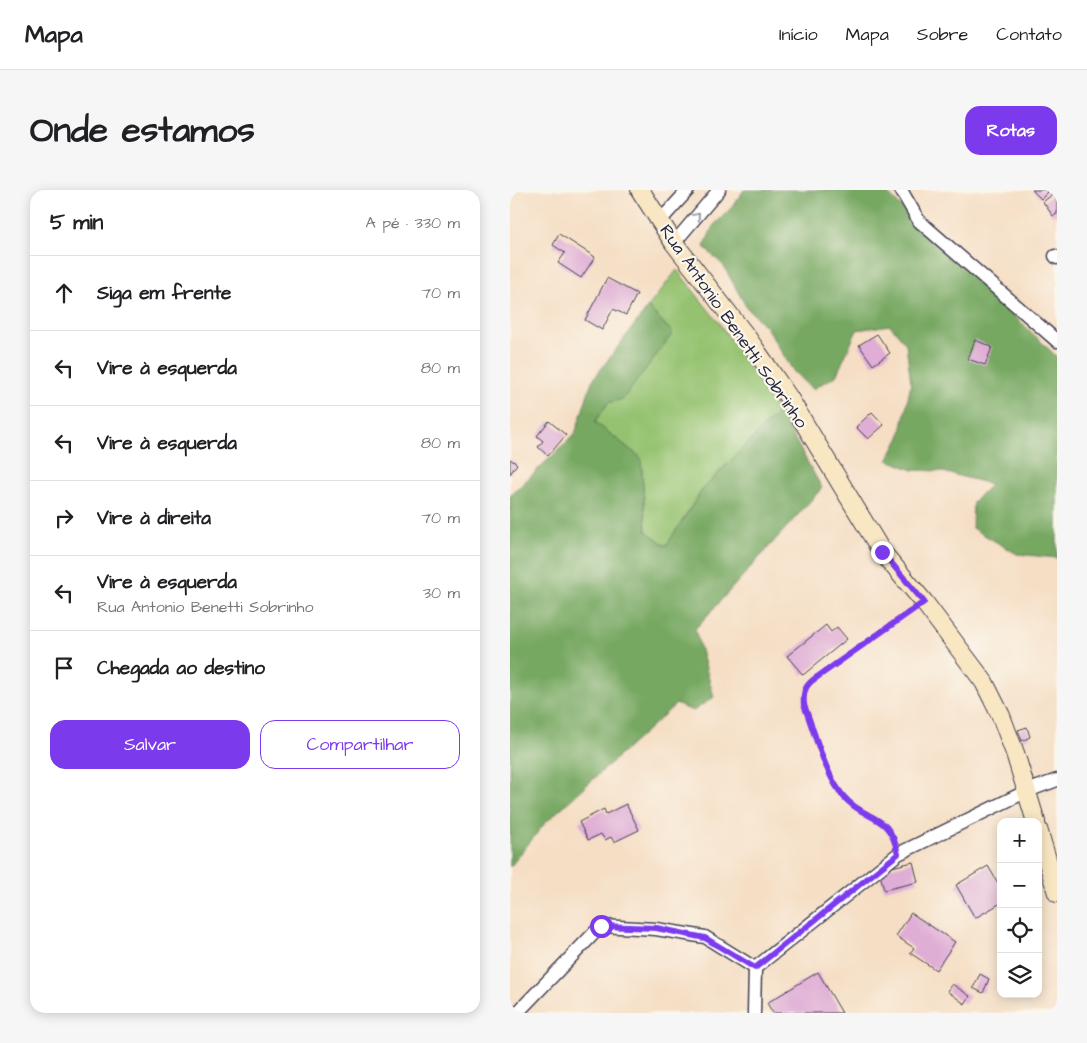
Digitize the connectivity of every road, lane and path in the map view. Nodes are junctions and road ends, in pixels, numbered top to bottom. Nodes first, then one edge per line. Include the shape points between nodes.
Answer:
1 (640, 190) edge
2 (688, 190) edge
3 (719, 190) edge
4 (901, 190) edge
5 (660, 221) junction
6 (674, 243) junction
7 (1057, 342) edge
8 (924, 602) junction
9 (1057, 780) edge
10 (1027, 791) junction
11 (1035, 818) edge
12 (1042, 842) edge
13 (898, 854) junction
14 (1057, 893) edge
15 (755, 968) junction
16 (517, 1013) edge
17 (754, 1013) edge

1 - 5 main road, Rua Antonio Benetti Sobrinho
2 - 5 street
6 -> 3 street
4 - 7 street via 919,221
5 - 6 main road, Rua Antonio Benetti Sobrinho
6 - 8 main road, Rua Antonio Benetti Sobrinho via 746,336 789,398 882,552
8 - 10 main road, Rua Antonio Benetti Sobrinho via 984,682 1001,716
8 - 13 path via 813,680 804,690 803,697 835,784 845,798 892,832
9 - 10 street
10 - 11 main road, Rua Antonio Benetti Sobrinho
10 - 13 street
12 - 14 main road
13 - 15 street
15 - 16 street via 705,938 656,928 601,926
15 - 17 street

